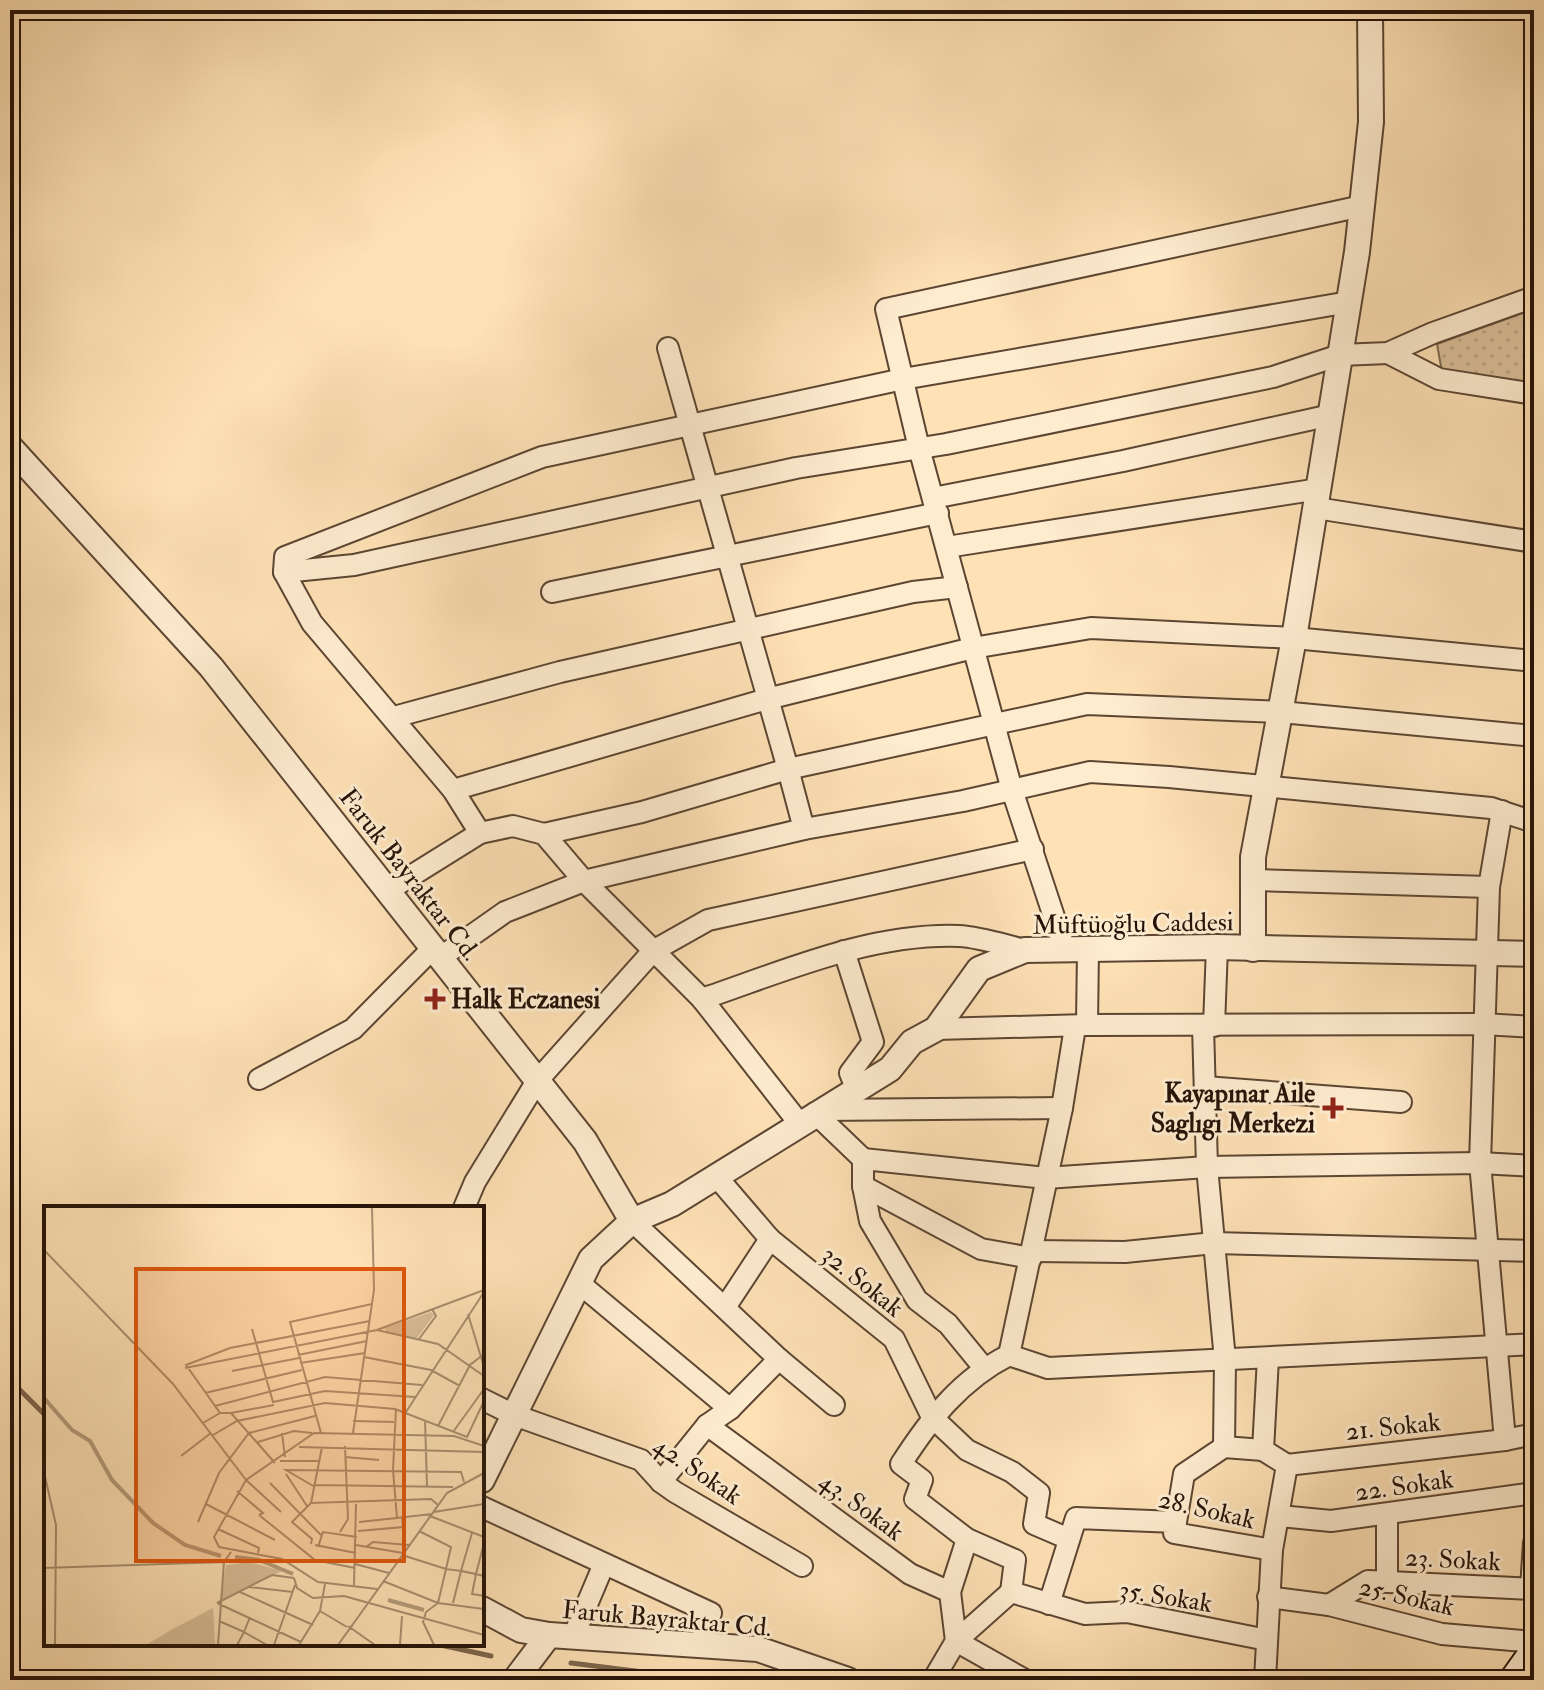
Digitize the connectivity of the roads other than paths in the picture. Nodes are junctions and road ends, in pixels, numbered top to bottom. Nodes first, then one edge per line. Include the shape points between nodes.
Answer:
1 (1370, 10) edge
2 (1362, 206) junction
3 (1534, 297) edge
4 (1349, 302) junction
5 (668, 348) dead end
6 (1388, 353) junction
7 (1340, 355) junction
8 (903, 379) junction
9 (1534, 394) edge
10 (1331, 415) junction
11 (690, 424) junction
12 (10, 447) edge
13 (919, 448) junction
14 (707, 487) junction
15 (1317, 498) junction
16 (935, 505) junction
17 (1534, 542) edge
18 (947, 547) junction
19 (727, 556) junction
20 (284, 572) junction
21 (957, 587) junction
22 (552, 592) dead end
23 (747, 630) junction
24 (1294, 638) junction
25 (973, 648) junction
26 (1534, 661) edge
27 (767, 699) junction
28 (1281, 712) junction
29 (394, 717) junction
30 (993, 723) junction
31 (1534, 736) edge
32 (788, 769) junction
33 (1266, 788) junction
34 (453, 790) junction
35 (1012, 790) junction
36 (1502, 811) junction
37 (1534, 822) edge
38 (804, 829) junction
39 (480, 833) junction
40 (544, 834) junction
41 (1033, 849) junction
42 (1253, 880) junction
43 (584, 881) junction
44 (1489, 887) junction
45 (387, 891) junction
46 (1217, 947) junction
47 (1253, 949) junction
48 (1025, 950) junction
49 (1076, 950) junction
50 (653, 951) junction
51 (844, 951) junction
52 (1488, 952) junction
53 (437, 953) junction
54 (1534, 954) edge
55 (702, 999) junction
56 (1483, 1024) junction
57 (1081, 1026) junction
58 (1209, 1026) junction
59 (1534, 1027) edge
60 (936, 1029) junction
61 (259, 1079) dead end
62 (537, 1081) junction
63 (1205, 1087) junction
64 (856, 1088) junction
65 (1401, 1102) dead end
66 (1062, 1108) junction
67 (811, 1116) junction
68 (863, 1159) junction
69 (1480, 1163) junction
70 (1534, 1166) edge
71 (1207, 1167) junction
72 (716, 1176) junction
73 (1046, 1178) junction
74 (863, 1186) junction
75 (465, 1206) edge
76 (632, 1221) junction
77 (770, 1239) junction
78 (1214, 1243) junction
79 (1486, 1249) junction
80 (1534, 1251) edge
81 (1032, 1255) junction
82 (579, 1283) junction
83 (726, 1306) junction
84 (1534, 1344) edge
85 (1496, 1347) junction
86 (1009, 1355) junction
87 (1268, 1358) junction
88 (779, 1359) junction
89 (1225, 1360) junction
90 (984, 1368) junction
91 (484, 1400) edge
92 (834, 1405) dead end
93 (730, 1409) junction
94 (514, 1415) junction
95 (932, 1417) junction
96 (707, 1425) junction
97 (1534, 1434) edge
98 (1505, 1440) junction
99 (1224, 1447) junction
100 (1263, 1450) junction
101 (1287, 1465) junction
102 (484, 1476) edge
103 (661, 1482) junction
104 (1534, 1493) edge
105 (484, 1508) edge
106 (1387, 1514) junction
107 (1280, 1516) junction
108 (1176, 1522) junction
109 (967, 1539) junction
110 (1069, 1539) junction
111 (1534, 1543) edge
112 (1272, 1550) junction
113 (604, 1564) junction
114 (802, 1566) dead end
115 (1387, 1581) junction
116 (1533, 1589) edge
117 (950, 1592) junction
118 (1011, 1592) junction
119 (1268, 1597) junction
120 (1049, 1604) junction
121 (1329, 1605) junction
122 (484, 1610) edge
123 (549, 1635) junction
124 (574, 1635) junction
125 (1267, 1640) junction
126 (956, 1641) junction
127 (700, 1644) junction
128 (1534, 1651) edge
129 (515, 1680) edge
130 (848, 1680) edge
131 (933, 1680) edge
132 (1025, 1680) edge
133 (1265, 1680) edge
134 (1514, 1680) edge

1 - 2 street via 1371,122
2 - 4 street
2 - 8 street via 886,309
3 - 6 street
4 - 7 street
4 - 8 street
5 - 11 street
6 - 7 street
6 - 9 street via 1439,379
7 - 10 street
7 - 13 street via 1273,377
8 - 11 street
8 - 13 street
10 - 15 street
10 - 16 street
11 - 14 street
11 - 20 street via 542,457 285,557
12 - 45 street, Faruk Bayraktar Cd. via 211,667
13 - 14 street
13 - 16 street
14 - 19 street
14 - 20 street via 354,565
15 - 17 street
15 - 18 street
15 - 24 street
16 - 18 street
16 - 19 street
18 - 21 street
19 - 22 street
19 - 23 street
20 - 29 street via 312,623
21 - 23 street
21 - 25 street
23 - 27 street
23 - 29 street
24 - 25 street via 1091,628
24 - 26 street
24 - 28 street
25 - 27 street
25 - 30 street
27 - 32 street
27 - 34 street
28 - 30 street via 1087,704
28 - 31 street
28 - 33 street
29 - 34 street
30 - 32 street
30 - 35 street
32 - 38 street
32 - 40 street
33 - 35 street via 1090,772
33 - 36 street
33 - 42 street
34 - 39 street
35 - 38 street
35 - 41 street
36 - 37 street
36 - 44 street
38 - 43 street
39 - 40 street via 513,826
39 - 45 street
40 - 43 street
41 - 49 street
41 - 50 street via 708,920
42 - 44 street
42 - 47 street
43 - 50 street
43 - 53 street via 505,912
44 - 52 street
45 - 53 street, Faruk Bayraktar Cd.
46 - 47 street, Müftüoğlu Caddesi
46 - 49 street, Müftüoğlu Caddesi
46 - 58 street
47 - 52 street, Müftüoğlu Caddesi
48 - 49 street, Müftüoğlu Caddesi
48 - 51 street via 962,936 908,938
48 - 60 street, Müftüoğlu Caddesi via 979,969
49 - 57 street
50 - 55 street
50 - 62 street
51 - 55 street
51 - 64 street via 873,1042 850,1073
52 - 54 street, Müftüoğlu Caddesi
52 - 56 street
53 - 61 street via 353,1029
53 - 62 street, Faruk Bayraktar Cd.
55 - 67 street
56 - 58 street
56 - 59 street
56 - 69 street
57 - 58 street
57 - 60 street
57 - 66 street
58 - 63 street
60 - 64 street, Müftüoğlu Caddesi via 912,1042 890,1069
62 - 75 street
62 - 76 street, Faruk Bayraktar Cd. via 585,1141
63 - 65 street
63 - 71 street
64 - 67 street, Müftüoğlu Caddesi
66 - 67 street
66 - 73 street
67 - 68 street
67 - 72 street, Müftüoğlu Caddesi
68 - 73 street
68 - 74 street
69 - 70 street
69 - 71 street
69 - 79 street
71 - 73 street
71 - 78 street
72 - 76 street, Müftüoğlu Caddesi
72 - 77 street, 32. Sokak
73 - 81 street
74 - 81 street via 981,1249
74 - 90 street via 870,1221 917,1300 948,1324
76 - 82 street via 591,1259
76 - 83 street
77 - 83 street
77 - 95 street, 32. Sokak via 894,1339
78 - 79 street
78 - 81 street
78 - 89 street
79 - 80 street
79 - 85 street
81 - 86 street
82 - 93 street
82 - 94 street
83 - 88 street
84 - 85 street
85 - 87 street
85 - 98 street
86 - 89 street via 1048,1368
86 - 90 street
87 - 89 street
87 - 100 street
88 - 92 street
88 - 93 street
89 - 99 street
90 - 95 street
91 - 94 street, 42. Sokak
93 - 96 street
94 - 102 street
94 - 103 street, 42. Sokak via 641,1460
95 - 109 street via 901,1464 922,1480 915,1499
95 - 110 street via 967,1450 1012,1472 1039,1493 1034,1524
96 - 103 street
96 - 117 street, 43. Sokak via 910,1574
97 - 98 street, 21. Sokak
98 - 101 street, 21. Sokak
99 - 100 street
99 - 108 street via 1184,1474
100 - 101 street
101 - 107 street
103 - 114 street, 42. Sokak
104 - 106 street, 22. Sokak
105 - 113 street
106 - 107 street, 22. Sokak via 1331,1521
106 - 115 street
107 - 112 street
108 - 110 street, 28. Sokak via 1076,1518
108 - 112 street, 28. Sokak via 1174,1533
109 - 117 street
109 - 118 street via 1015,1560
110 - 120 street
111 - 116 street
112 - 119 street
113 - 124 street
113 - 127 street via 711,1613
115 - 116 street, 23. Sokak
115 - 121 street, 23. Sokak via 1368,1581
117 - 126 street
118 - 120 street, 35. Sokak
118 - 126 street
119 - 121 street, 25. Sokak
119 - 125 street
120 - 125 street, 35. Sokak via 1085,1614 1127,1612
121 - 128 street, 25. Sokak
122 - 123 street, Faruk Bayraktar Cd. via 521,1630
123 - 124 street, Faruk Bayraktar Cd.
123 - 129 street
124 - 127 street, Faruk Bayraktar Cd.
125 - 133 street
126 - 131 street
126 - 132 street
127 - 130 street, Faruk Bayraktar Cd. via 758,1649
128 - 134 main road

